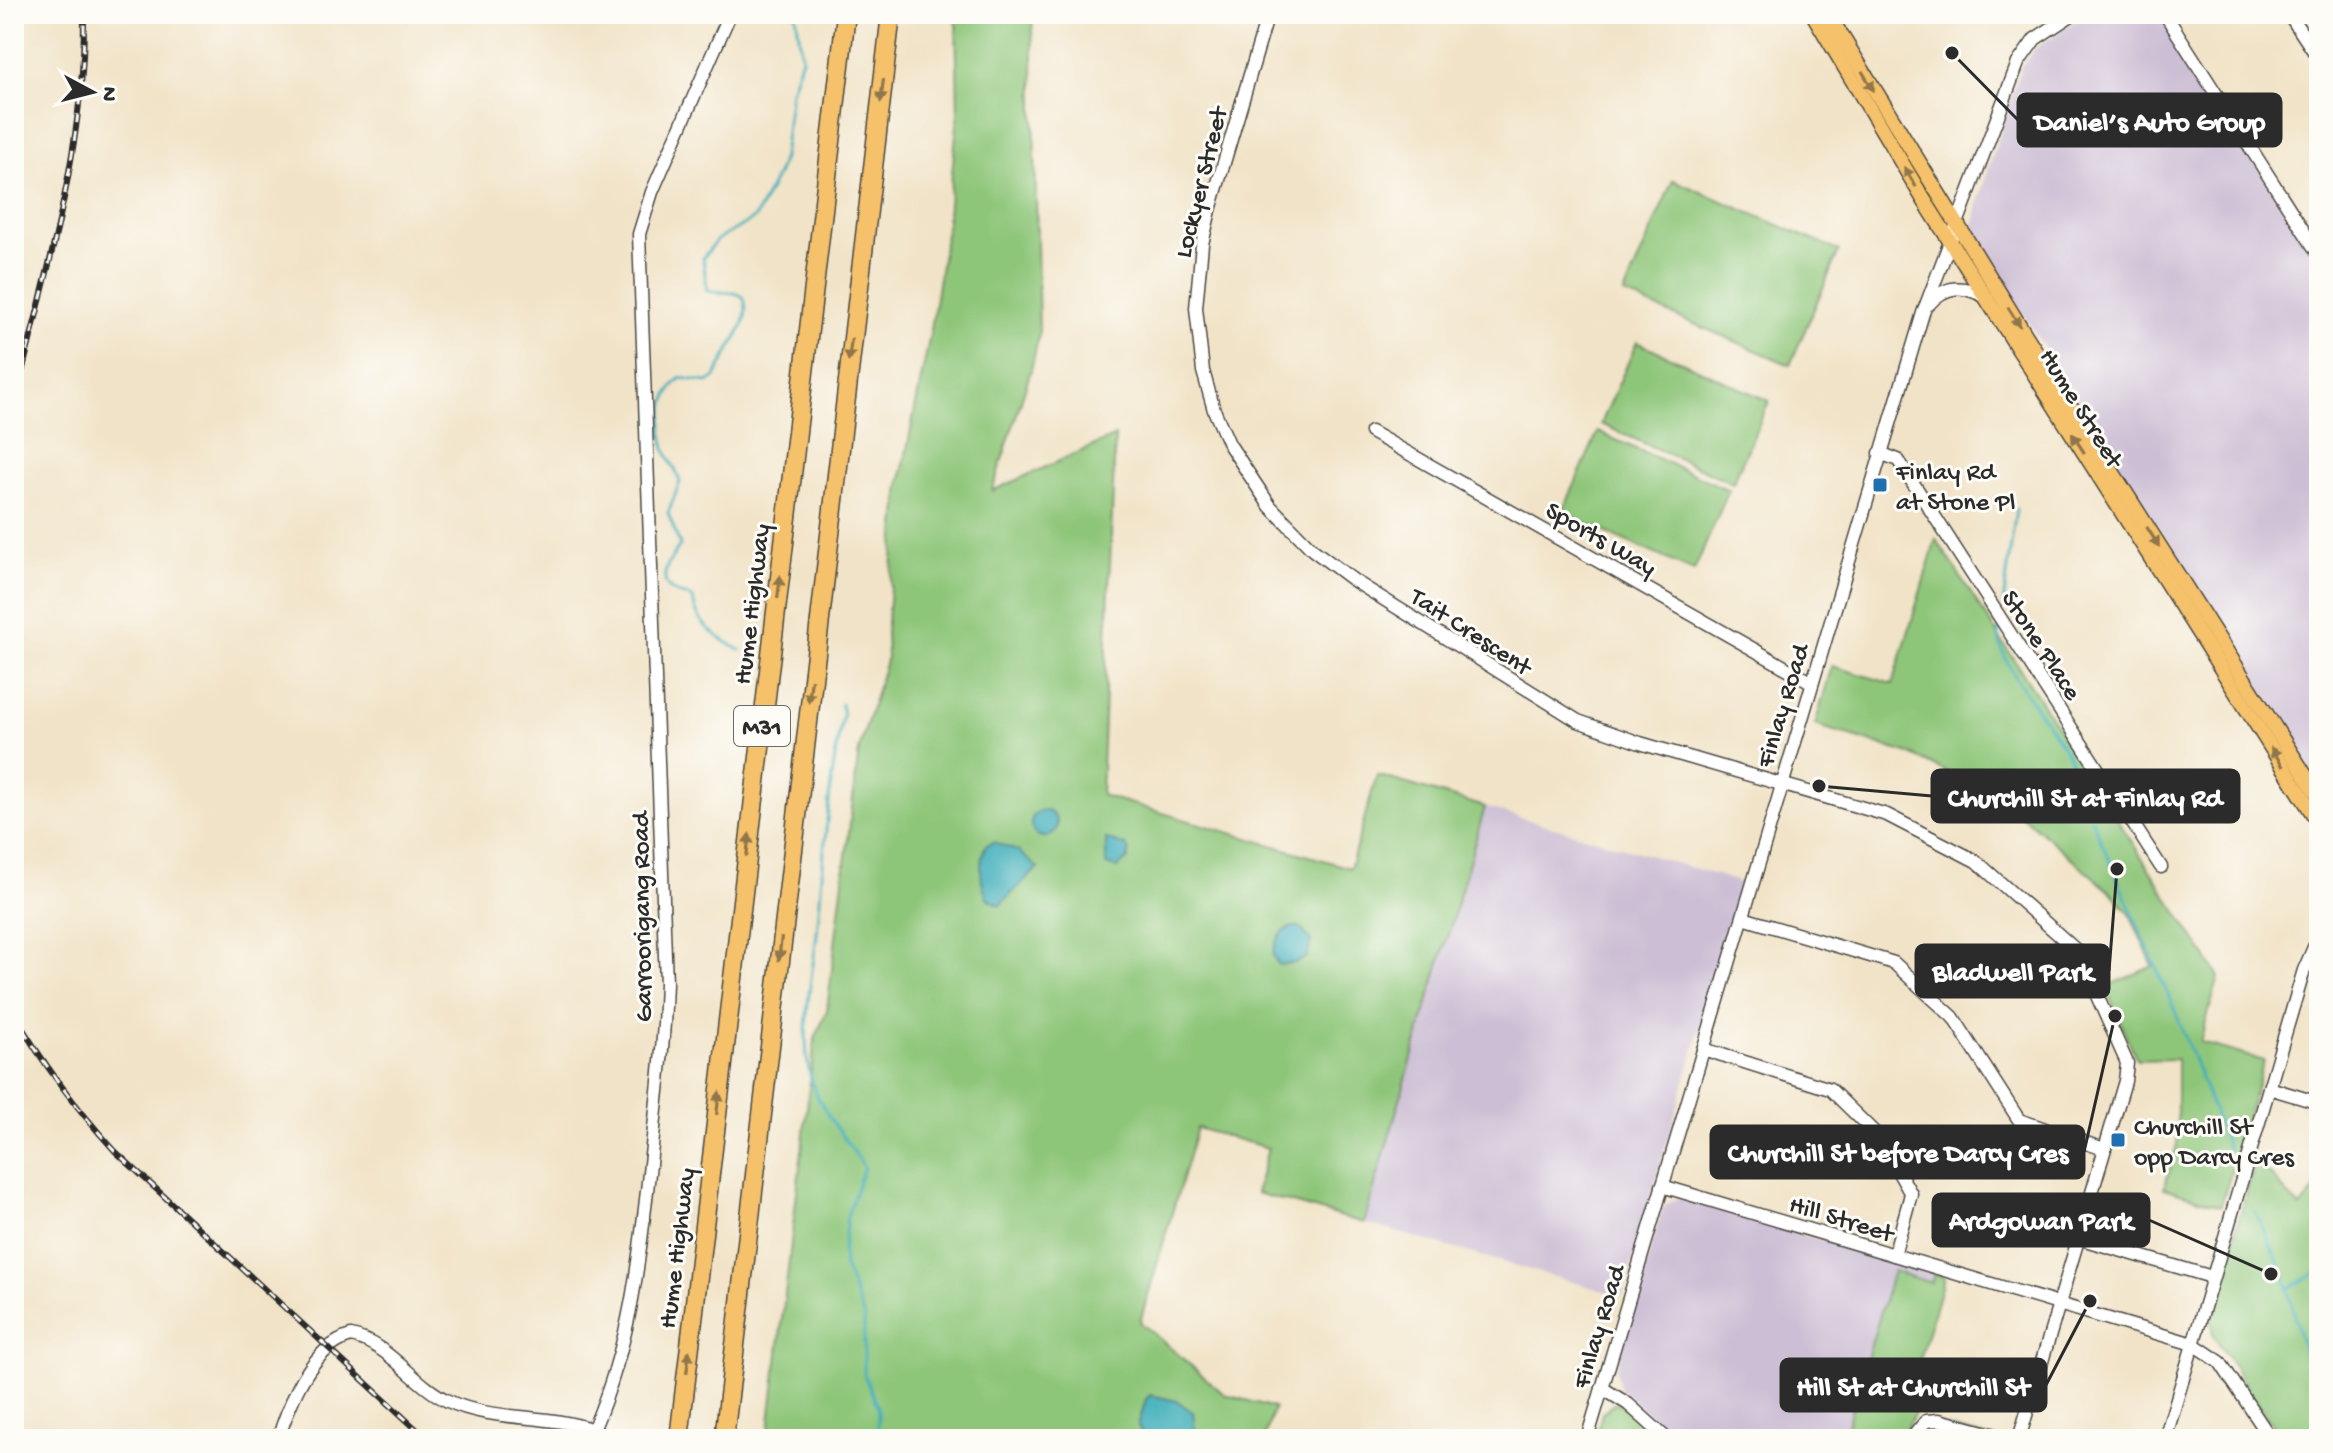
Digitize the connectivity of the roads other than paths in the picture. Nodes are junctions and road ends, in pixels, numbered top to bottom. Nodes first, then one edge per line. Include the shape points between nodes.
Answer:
1 (730, 14) edge
2 (846, 14) edge
3 (891, 14) edge
4 (1268, 14) edge
5 (1813, 14) edge
6 (1828, 14) edge
7 (2073, 14) edge
8 (2165, 14) edge
9 (2289, 14) edge
10 (2319, 59) edge
11 (1958, 227) junction
12 (1951, 243) junction
13 (2319, 255) edge
14 (1986, 297) junction
15 (1923, 313) junction
16 (1214, 410) joint
17 (1371, 432) dead end
18 (1880, 453) junction
19 (1811, 682) junction
20 (1781, 783) junction
21 (2319, 797) edge
22 (2319, 823) edge
23 (2161, 867) dead end
24 (1743, 918) junction
25 (2319, 936) edge
26 (1703, 1049) junction
27 (2269, 1088) junction
28 (2319, 1103) edge
29 (2104, 1149) junction
30 (1662, 1186) junction
31 (2078, 1238) junction
32 (1894, 1255) junction
33 (2212, 1277) junction
34 (2058, 1304) junction
35 (2193, 1344) junction
36 (1602, 1388) junction
37 (593, 1430) junction
38 (278, 1439) edge
39 (609, 1439) edge
40 (679, 1439) edge
41 (724, 1439) edge
42 (1587, 1439) edge
43 (1667, 1439) edge
44 (1911, 1439) edge
45 (2011, 1439) edge
46 (2019, 1439) edge
47 (2165, 1439) edge
48 (2271, 1439) edge

1 - 37 street, Garroorigang Road via 652,192 639,234 665,1020 627,1336
40 -> 2 highway, Hume Highway / M31
3 -> 41 highway, M31
4 - 16 street, Lockyer Street via 1202,244 1196,308 1203,371
12 -> 5 main road, Hume Street
6 -> 11 main road, Hume Street
7 - 11 street, Finlay Road via 2035,39 2018,63
8 - 13 street
9 - 10 street
11 - 12 street, Finlay Road
11 -> 21 main road, Hume Street
12 - 14 main road, Hume Street
12 - 15 street, Finlay Road
14 - 15 street via 1954,287 1938,294
22 -> 14 main road, Hume Street
15 - 18 street, Finlay Road
16 - 20 street, Tait Crescent via 1229,444 1270,506 1313,550 1353,580 1578,721
17 - 19 street, Sports Way
18 - 19 street, Finlay Road
18 - 23 street, Stone Place via 1898,460
19 - 20 street, Finlay Road
20 - 24 street, Finlay Road
20 - 29 street, Tait Crescent via 1887,815 1961,851 2077,951 2127,1063
24 - 26 street, Finlay Road
24 - 29 street via 1894,963 1953,1017 2019,1120
25 - 27 street
26 - 30 street, Finlay Road
26 - 32 street via 1822,1085 1867,1122 1911,1194
27 - 28 street
27 - 33 street
29 - 31 street, Tait Crescent
30 - 32 street, Hill Street
30 - 36 street, Finlay Road
31 - 33 street
31 - 34 street, Tait Crescent
32 - 34 street, Hill Street
33 - 35 street
34 - 35 street, Hill Street
34 - 46 street, Tait Crescent
35 - 47 street
35 - 48 street via 2220,1362
36 - 42 street, Finlay Road
36 - 43 street
37 - 38 street via 455,1404 371,1342 351,1336 330,1346 308,1373
37 - 39 street
44 - 45 street via 1926,1421 1939,1420

